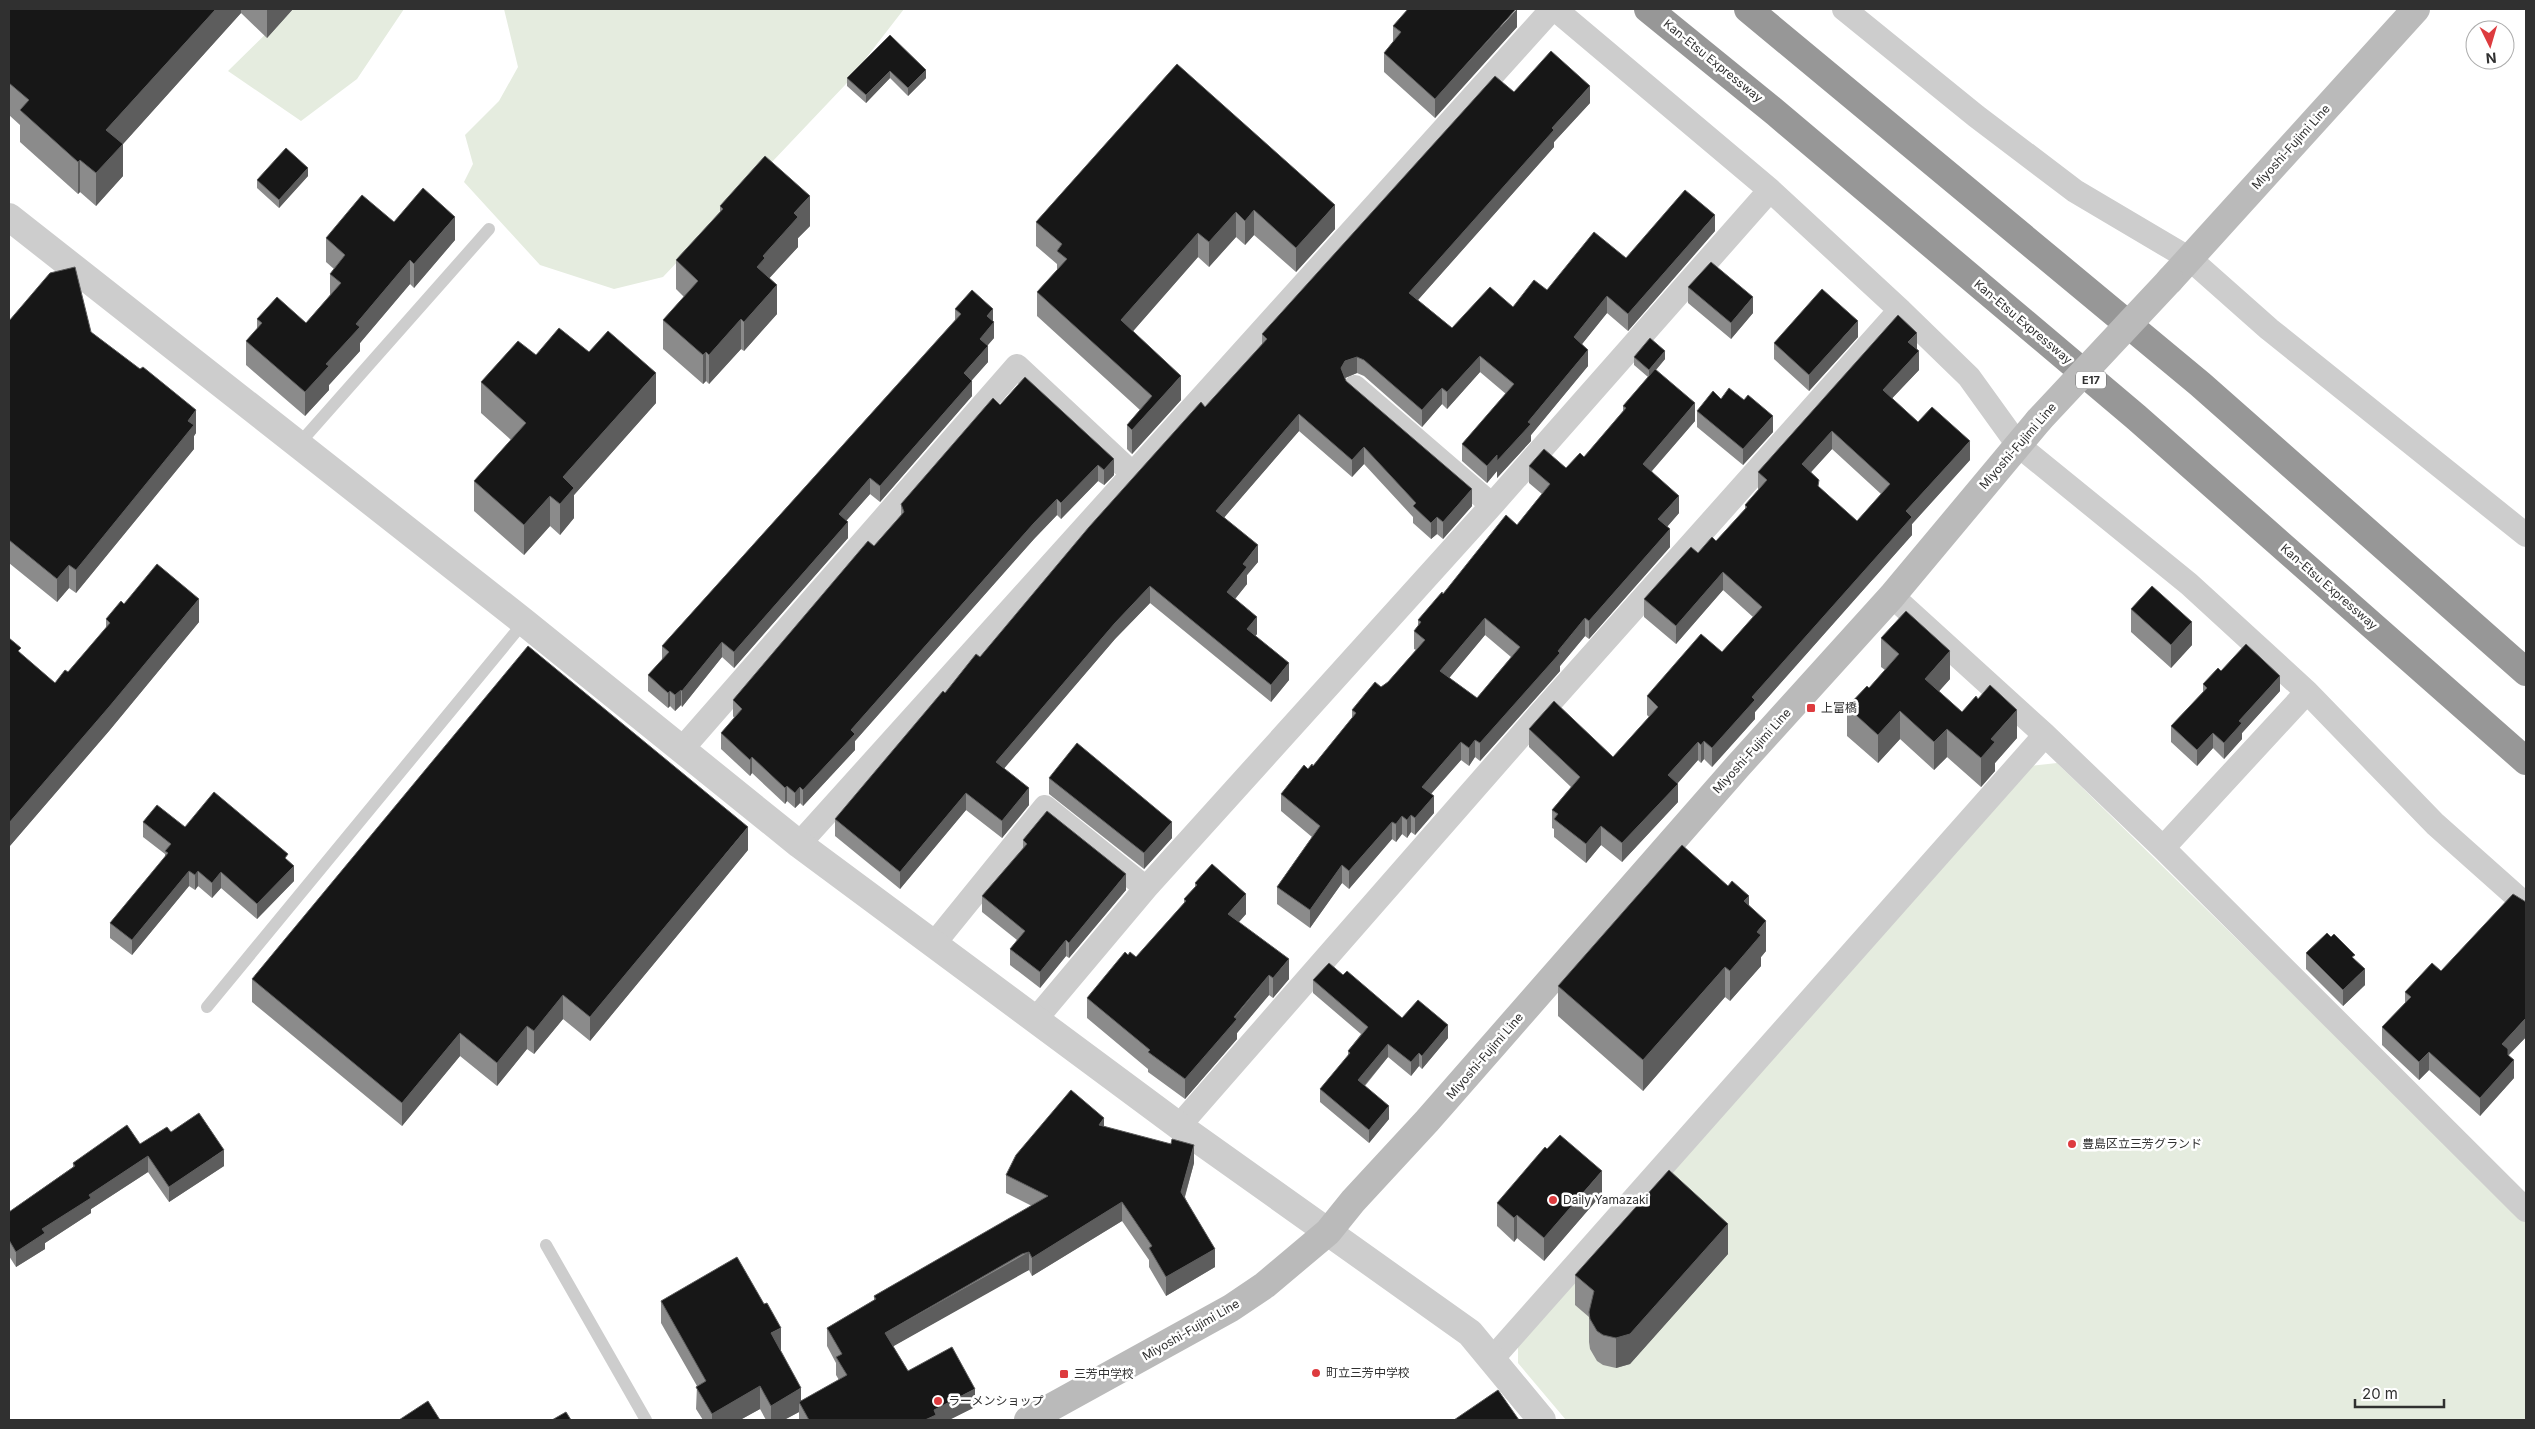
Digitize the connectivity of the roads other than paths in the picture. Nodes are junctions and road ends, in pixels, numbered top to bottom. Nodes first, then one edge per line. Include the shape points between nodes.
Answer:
1 (1554, 9) edge
2 (1648, 9) edge
3 (1748, 9) edge
4 (1844, 9) edge
5 (2416, 9) edge
6 (1770, 190) junction
7 (9, 217) edge
8 (489, 229) dead end
9 (2190, 259) junction
10 (1900, 310) junction
11 (1355, 387) edge
12 (2018, 445) junction
13 (298, 446) junction
14 (1134, 475) junction
15 (1492, 505) junction
16 (2526, 535) edge
17 (1892, 596) junction
18 (524, 622) junction
19 (2526, 672) edge
20 (2307, 692) junction
21 (2045, 735) junction
22 (682, 749) junction
23 (2526, 761) edge
24 (799, 844) junction
25 (2163, 848) junction
26 (1146, 888) junction
27 (2526, 905) edge
28 (932, 945) junction
29 (207, 1007) dead end
30 (1035, 1020) junction
31 (1179, 1126) junction
32 (2526, 1210) edge
33 (1328, 1232) junction
34 (546, 1245) dead end
35 (1492, 1360) junction
36 (646, 1420) edge
37 (1028, 1420) edge
38 (1542, 1420) edge

1 - 6 street
1 - 14 street
2 - 23 highway, Kan-Etsu Expressway / E17 via 2136,417
3 - 19 highway via 2200,384
4 - 9 street via 2075,191
5 - 9 main road, Miyoshi-Fujimi Line
6 - 10 street
6 - 15 street
7 - 13 street
8 - 13 lane
9 - 12 main road, Miyoshi-Fujimi Line, bridge
9 - 16 street via 2269,329
10 - 12 street via 1969,377
10 - 31 street
11 - 15 street
12 - 17 main road, Miyoshi-Fujimi Line
12 - 20 street via 2189,584
13 - 18 street
14 - 22 street via 1017,366
14 - 24 street
15 - 26 street
17 - 21 street
17 - 33 main road, Miyoshi-Fujimi Line via 1738,766 1428,1121 1353,1200
18 - 22 street
18 - 29 lane
20 - 25 street
20 - 27 street via 2435,824
21 - 25 street
21 - 35 street
22 - 24 street
24 - 28 street
25 - 32 street
26 - 28 street via 1045,807
26 - 30 street
28 - 30 street
30 - 31 street
31 - 33 street
33 - 35 street via 1470,1333
33 - 37 main road, Miyoshi-Fujimi Line via 1265,1285 1231,1308
34 - 36 lane
35 - 38 street

